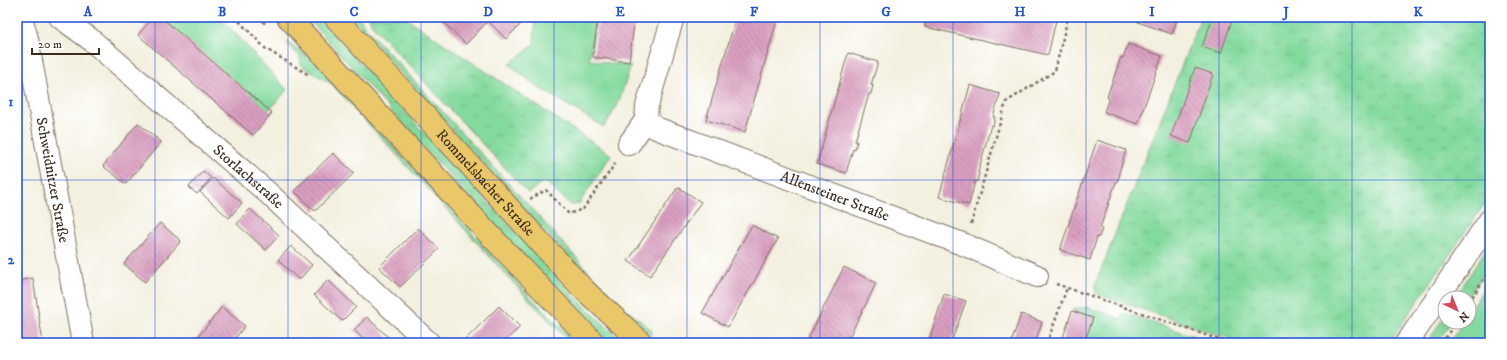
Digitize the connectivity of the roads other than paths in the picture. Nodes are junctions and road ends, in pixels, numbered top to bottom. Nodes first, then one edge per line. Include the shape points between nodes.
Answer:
1 (21, 17) edge
2 (60, 17) edge
3 (288, 17) edge
4 (334, 17) edge
5 (673, 17) edge
6 (646, 113) junction
7 (629, 144) road end
8 (1490, 220) edge
9 (1037, 276) road end
10 (83, 343) edge
11 (430, 343) edge
12 (594, 343) edge
13 (642, 343) edge
14 (1407, 343) edge

1 - 10 street, Schweidnitzer Straße
2 - 11 street, Storlachstraße via 90,39 268,194
3 - 12 main road, Rommelsbacher Straße via 487,232
4 - 13 main road, Rommelsbacher Straße via 582,288
5 - 6 street
6 - 7 street
6 - 9 street, Allensteiner Straße via 656,128 965,245
8 - 14 street

